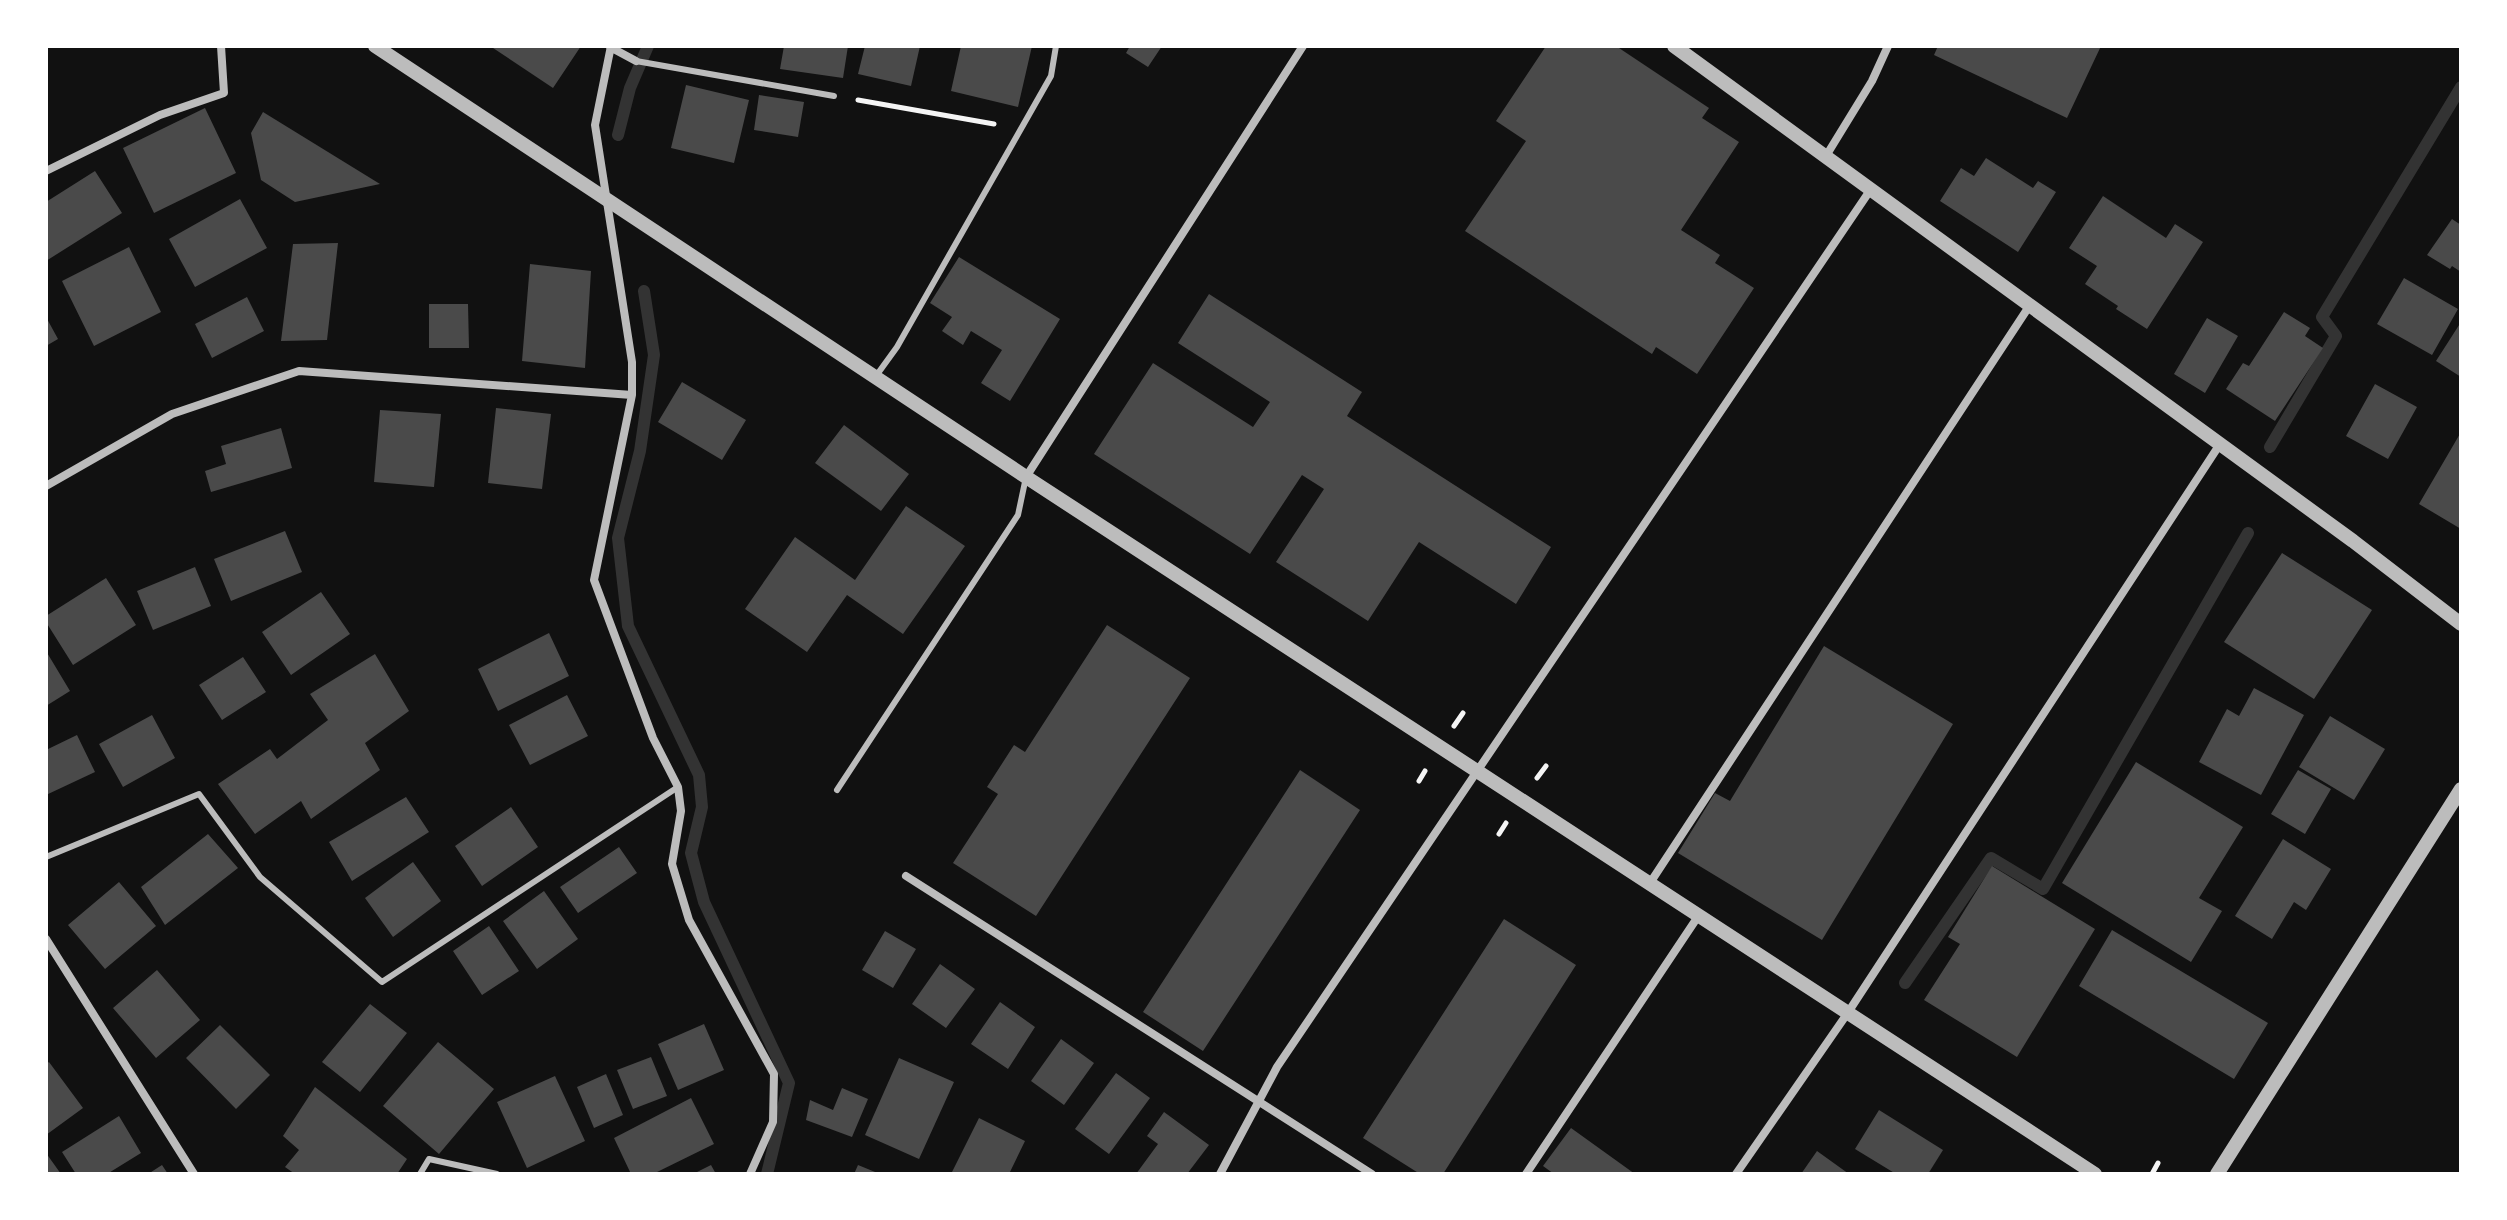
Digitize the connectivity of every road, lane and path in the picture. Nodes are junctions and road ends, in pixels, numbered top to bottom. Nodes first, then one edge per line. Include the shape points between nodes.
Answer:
1 (221, 46) edge
2 (375, 46) edge
3 (1056, 46) edge
4 (1303, 46) edge
5 (1674, 46) edge
6 (1888, 46) edge
7 (610, 47) edge
8 (636, 61) joint
9 (834, 96) joint
10 (1021, 128) junction
11 (1826, 156) junction
12 (46, 171) edge
13 (1871, 189) junction
14 (605, 200) junction
15 (2030, 305) junction
16 (876, 376) junction
17 (632, 395) junction
18 (2220, 444) junction
19 (1026, 477) junction
20 (46, 486) edge
21 (2461, 624) edge
22 (1478, 773) junction
23 (678, 787) junction
24 (2461, 789) edge
25 (837, 790) dead end
26 (46, 857) edge
27 (906, 876) dead end
28 (1650, 883) junction
29 (1699, 915) junction
30 (46, 939) edge
31 (1847, 1014) junction
32 (1259, 1099) junction
33 (2158, 1163) dead end
34 (194, 1174) edge
35 (420, 1174) edge
36 (497, 1174) edge
37 (750, 1174) edge
38 (1220, 1174) edge
39 (1372, 1174) edge
40 (1526, 1174) edge
41 (1736, 1174) edge
42 (2095, 1174) edge
43 (2152, 1174) edge
44 (2217, 1174) edge

1 - 12 street via 224,93 160,115
2 - 14 street
3 - 10 lane via 1051,76
4 - 19 street
5 - 11 street
6 - 11 street
7 - 8 street
7 - 14 street via 595,125
8 - 9 lane
9 - 10 path
10 - 16 lane
11 - 13 street
13 - 15 street
13 - 22 street
14 - 16 street
14 - 17 street via 632,362
15 - 18 street
15 - 28 street
16 - 19 street
17 - 20 street via 299,371 172,414
17 - 23 street via 594,580 653,738
18 - 21 street
18 - 31 street
19 - 22 street
19 - 25 lane via 1018,515
22 - 28 street
22 - 32 street
23 - 26 lane via 382,982 260,877 199,794
23 - 37 street via 681,811 672,864 689,920 774,1074 773,1122
24 - 44 street
27 - 32 street
28 - 29 street
29 - 31 street
29 - 40 street
30 - 34 street
31 - 41 street
31 - 42 street
32 - 38 street
32 - 39 street
33 - 43 path
35 - 36 lane via 429,1159

